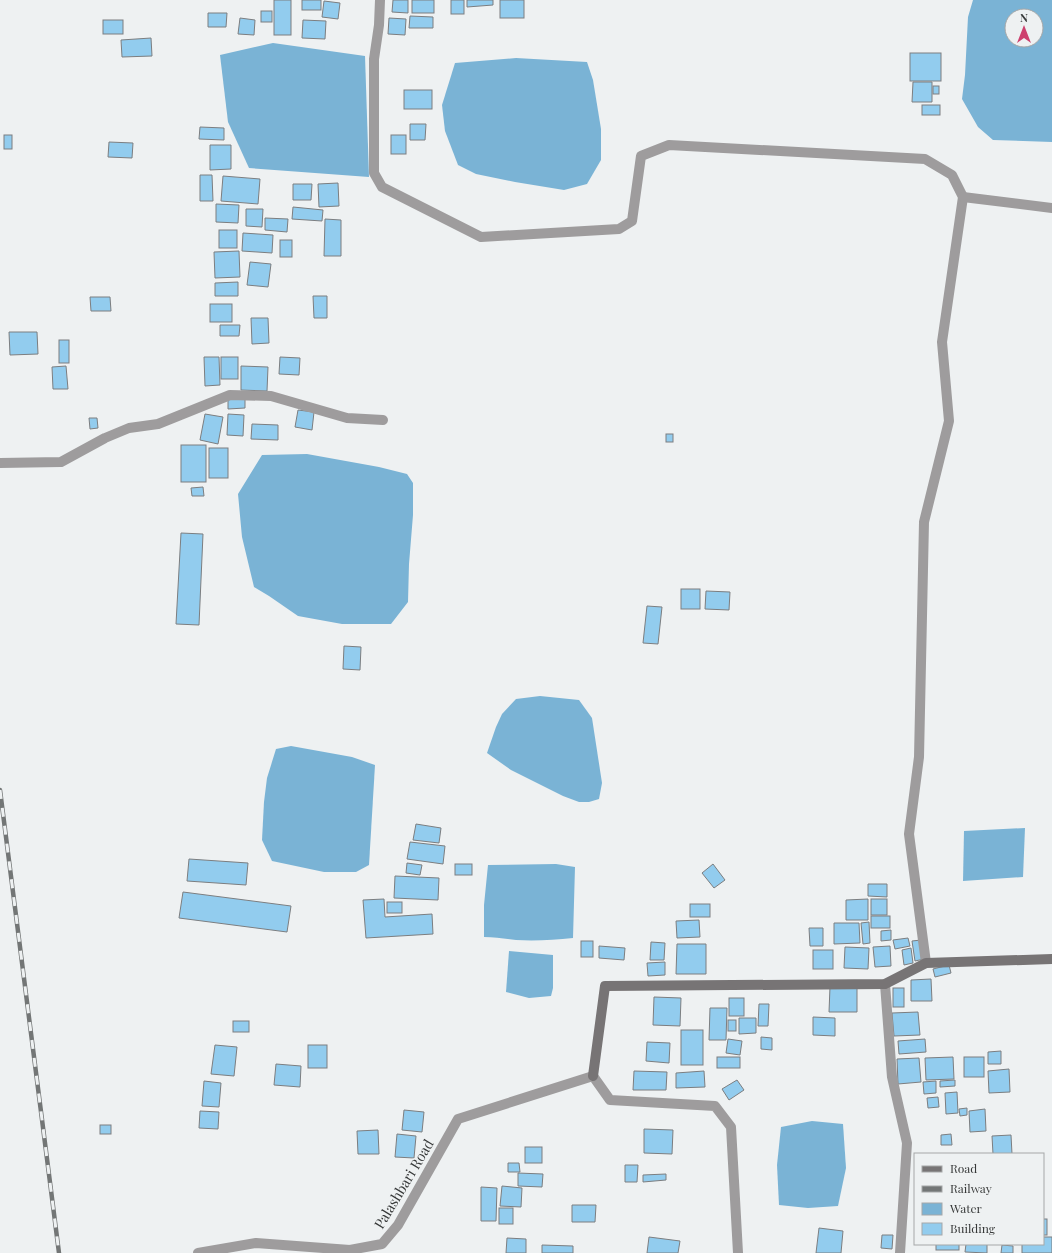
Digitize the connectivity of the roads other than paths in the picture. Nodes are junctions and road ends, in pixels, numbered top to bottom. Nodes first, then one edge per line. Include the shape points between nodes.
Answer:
1 (380, 0) edge
2 (963, 197) junction
3 (1052, 208) edge
4 (383, 420) dead end
5 (0, 463) edge
6 (1052, 959) edge
7 (926, 963) junction
8 (885, 984) junction
9 (594, 1076) junction
10 (198, 1253) edge
11 (738, 1253) edge
12 (900, 1253) edge

1 - 2 street via 374,59 374,173 382,187 481,237 619,229 632,221 641,156 669,145 925,159 952,175
2 - 3 street
2 - 7 street via 942,342 949,421 924,522 919,757 909,834
4 - 5 street via 347,418 271,396 230,395 158,424 129,428 61,462
6 - 7 street
7 - 8 street
8 - 9 street via 605,986
8 - 12 street via 892,1077 907,1143
9 - 10 street, Palashbari Road via 458,1119 398,1225 382,1244 350,1250 256,1243
9 - 11 street via 610,1100 715,1106 731,1127

